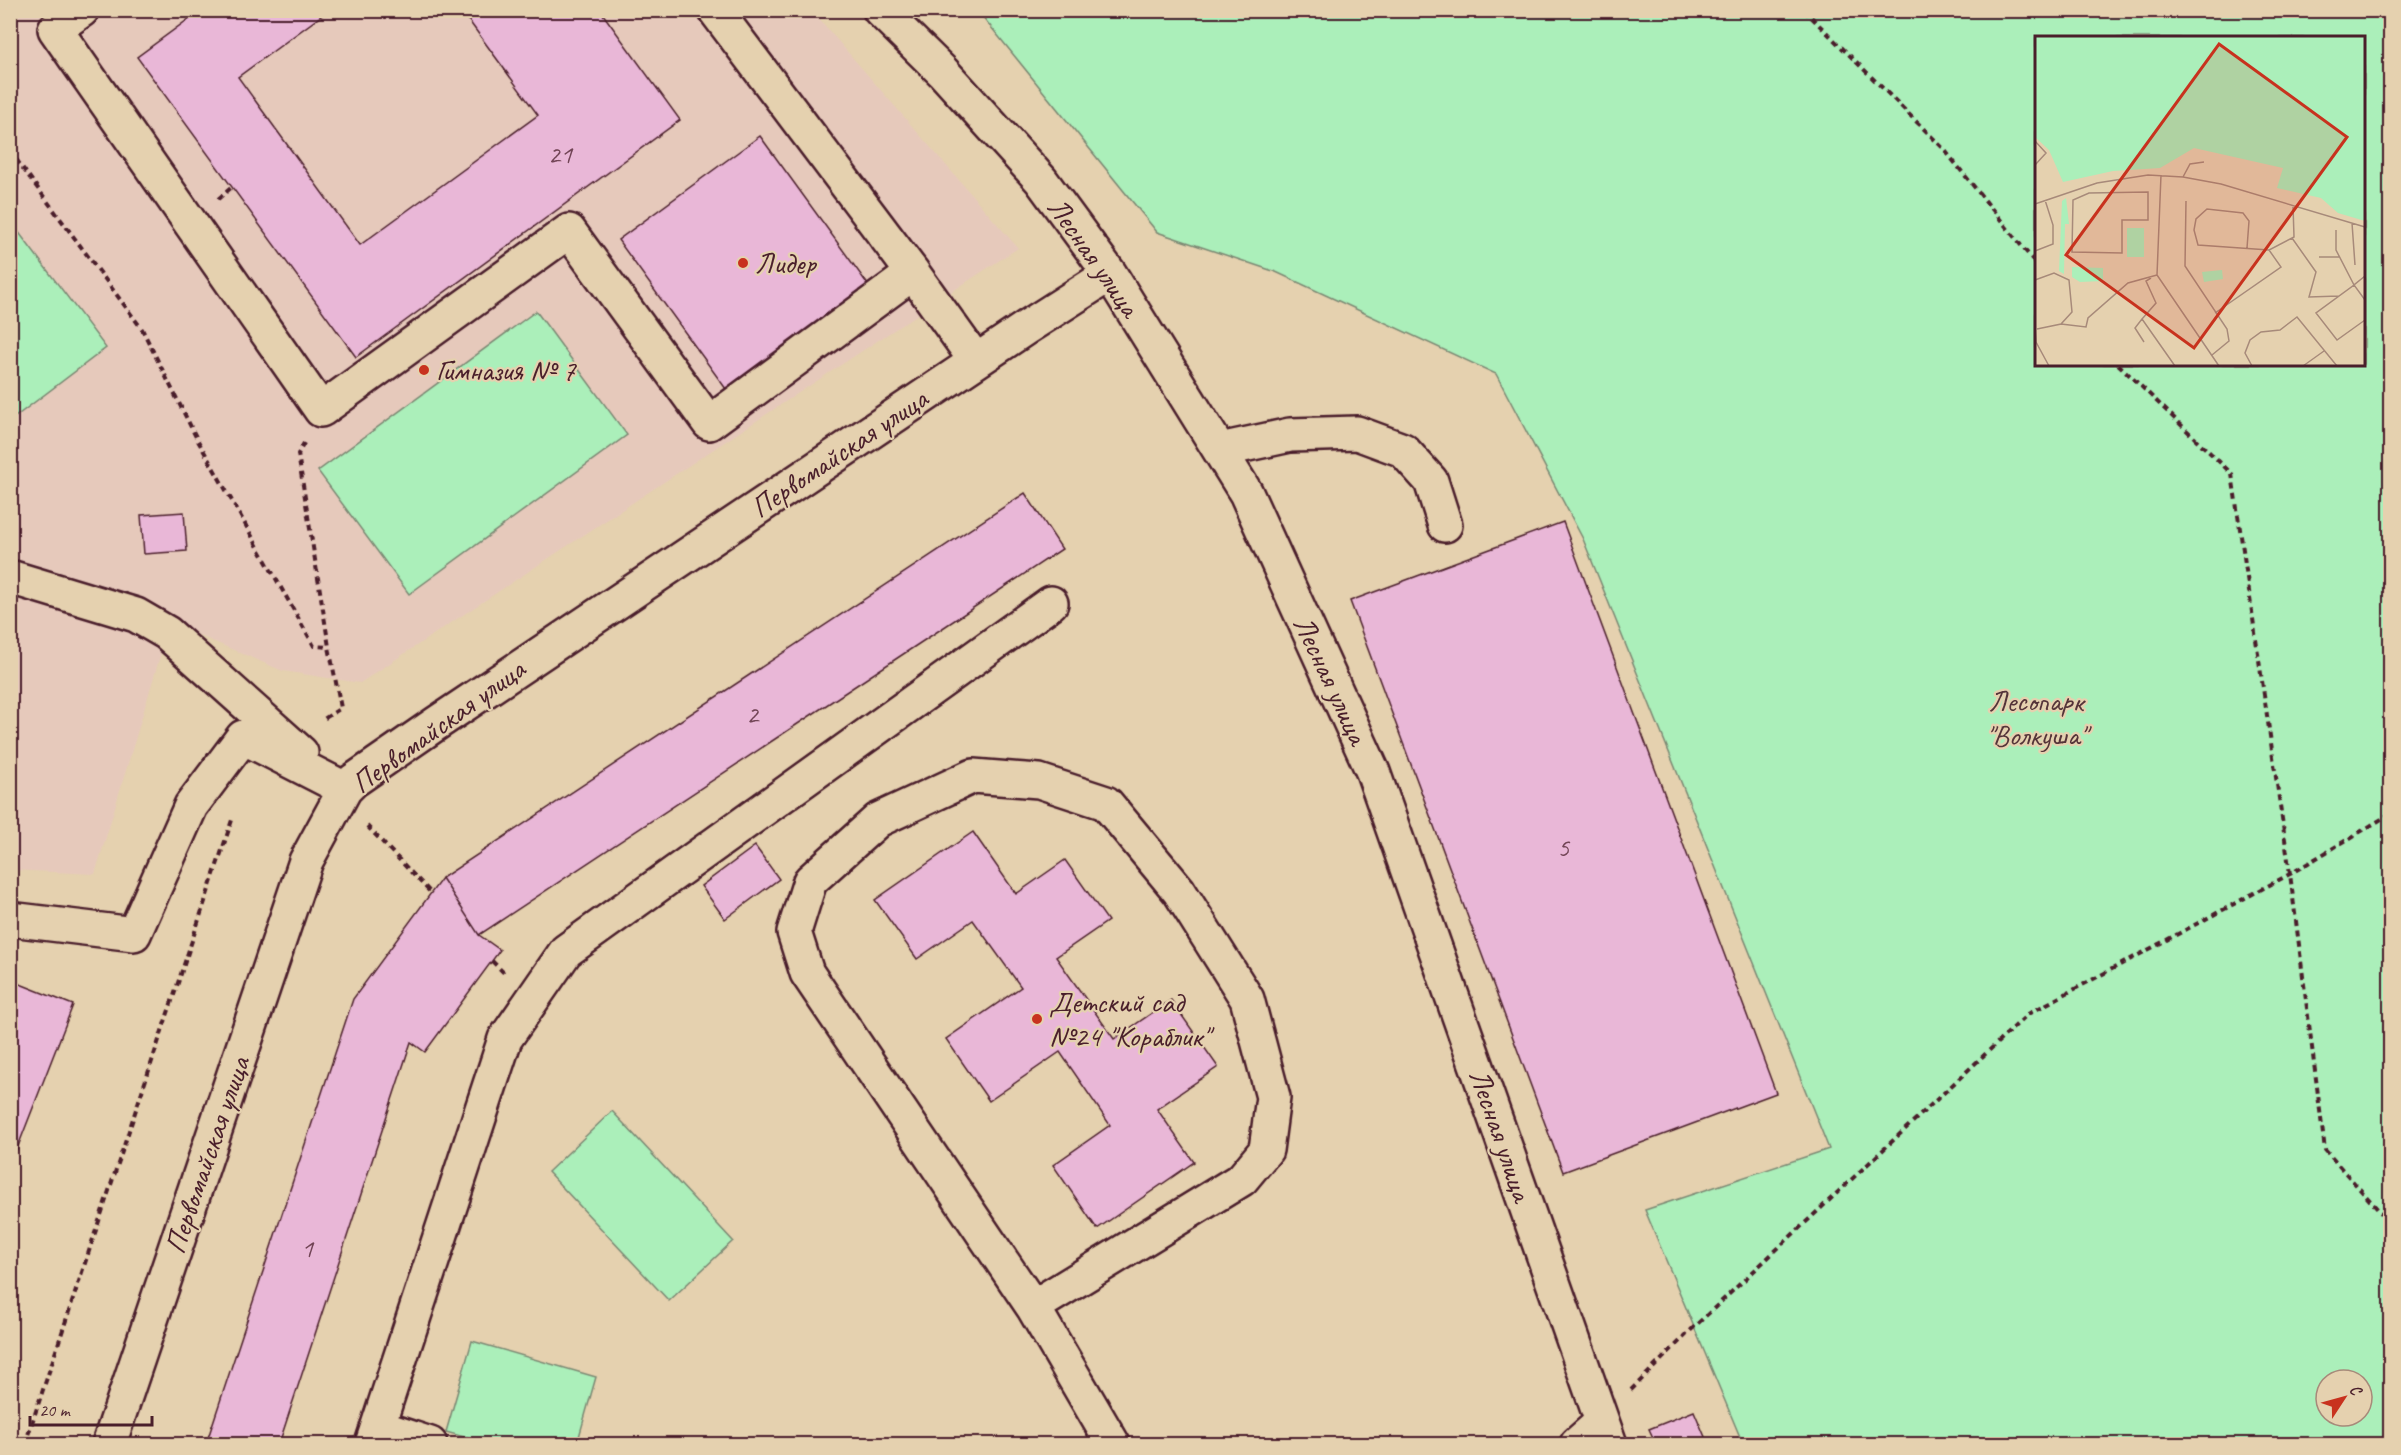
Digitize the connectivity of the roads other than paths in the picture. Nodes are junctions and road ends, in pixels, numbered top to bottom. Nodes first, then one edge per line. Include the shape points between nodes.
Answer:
1 (82, 10) edge
2 (714, 10) edge
3 (880, 10) edge
4 (913, 273) junction
5 (1110, 274) junction
6 (976, 361) junction
7 (1220, 450) junction
8 (1446, 525) dead end
9 (10, 578) edge
10 (1051, 603) dead end
11 (345, 789) junction
12 (10, 919) edge
13 (1033, 1307) junction
14 (1606, 1433) edge
15 (375, 1436) edge
16 (109, 1444) edge
17 (430, 1444) edge
18 (1113, 1444) edge
19 (1577, 1444) edge

1 - 4 street via 55,29 321,410 568,231 709,423
2 - 4 street
3 - 5 street, Лесная улица via 943,72 1041,180
4 - 6 street
5 - 6 street, Первомайская улица
5 - 7 street, Лесная улица
6 - 11 street, Первомайская улица
7 - 8 street via 1290,435 1357,433 1403,450 1431,482
7 - 14 street, Лесная улица via 1246,493 1373,772
9 - 11 street via 136,615 167,633
10 - 15 street via 566,951 505,1039
11 - 12 street via 243,737 191,806 134,934
11 - 16 street, Первомайская улица via 306,861
13 - 13 street via 807,973 794,932 810,881 878,820 973,776 1039,780 1106,803 1179,891 1247,999 1273,1097 1266,1150 1242,1179
13 - 18 street
14 - 19 street
15 - 17 street

